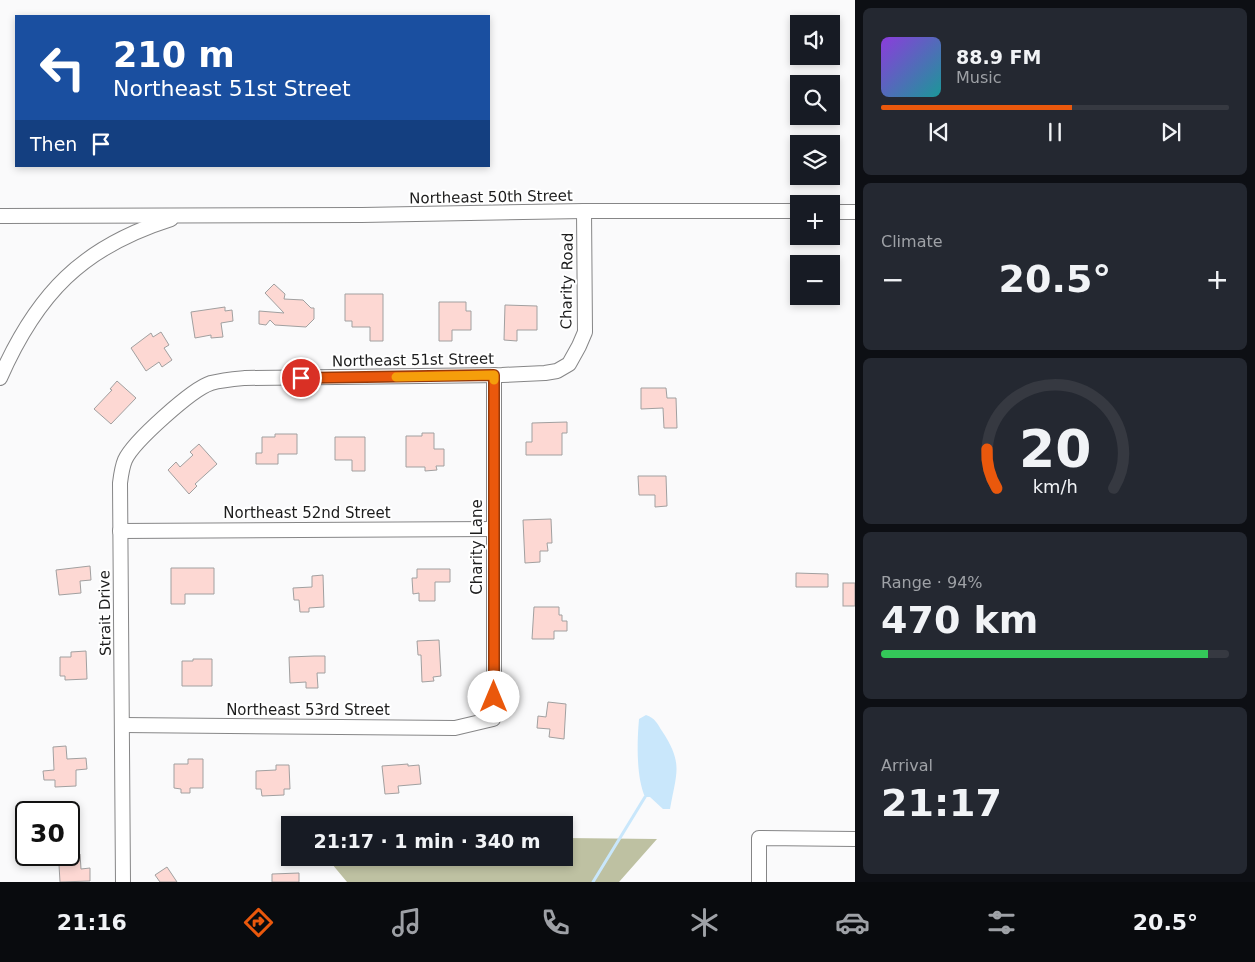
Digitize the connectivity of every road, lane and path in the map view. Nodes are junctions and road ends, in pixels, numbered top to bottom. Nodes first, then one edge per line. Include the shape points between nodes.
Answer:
1 (584, 211) junction
2 (790, 212) edge
3 (840, 212) edge
4 (855, 212) edge
5 (183, 214) junction
6 (0, 216) edge
7 (558, 371) joint
8 (494, 375) junction
9 (0, 378) edge
10 (210, 384) joint
11 (493, 529) junction
12 (120, 531) junction
13 (492, 718) joint
14 (123, 725) junction
15 (855, 839) edge
16 (123, 882) edge
17 (759, 882) edge

1 - 2 street, Northeast 50th Street
1 - 5 street, Northeast 50th Street
1 - 7 street, Charity Road via 585,332 569,364
3 - 4 street
5 - 6 street, Northeast 50th Street
5 - 9 street, Northeast 50th Street via 124,237 98,251 72,271 34,313
7 - 8 street, Northeast 51st Street
8 - 10 street, Northeast 51st Street via 246,378
8 - 11 street, Charity Lane
10 - 12 street, Strait Drive via 190,396 144,436 124,461 120,483
11 - 12 street, Northeast 52nd Street
11 - 13 street, Charity Lane
12 - 14 street, Strait Drive
13 - 14 street, Northeast 53rd Street via 455,728
14 - 16 street, Strait Drive
15 - 17 street via 759,838

